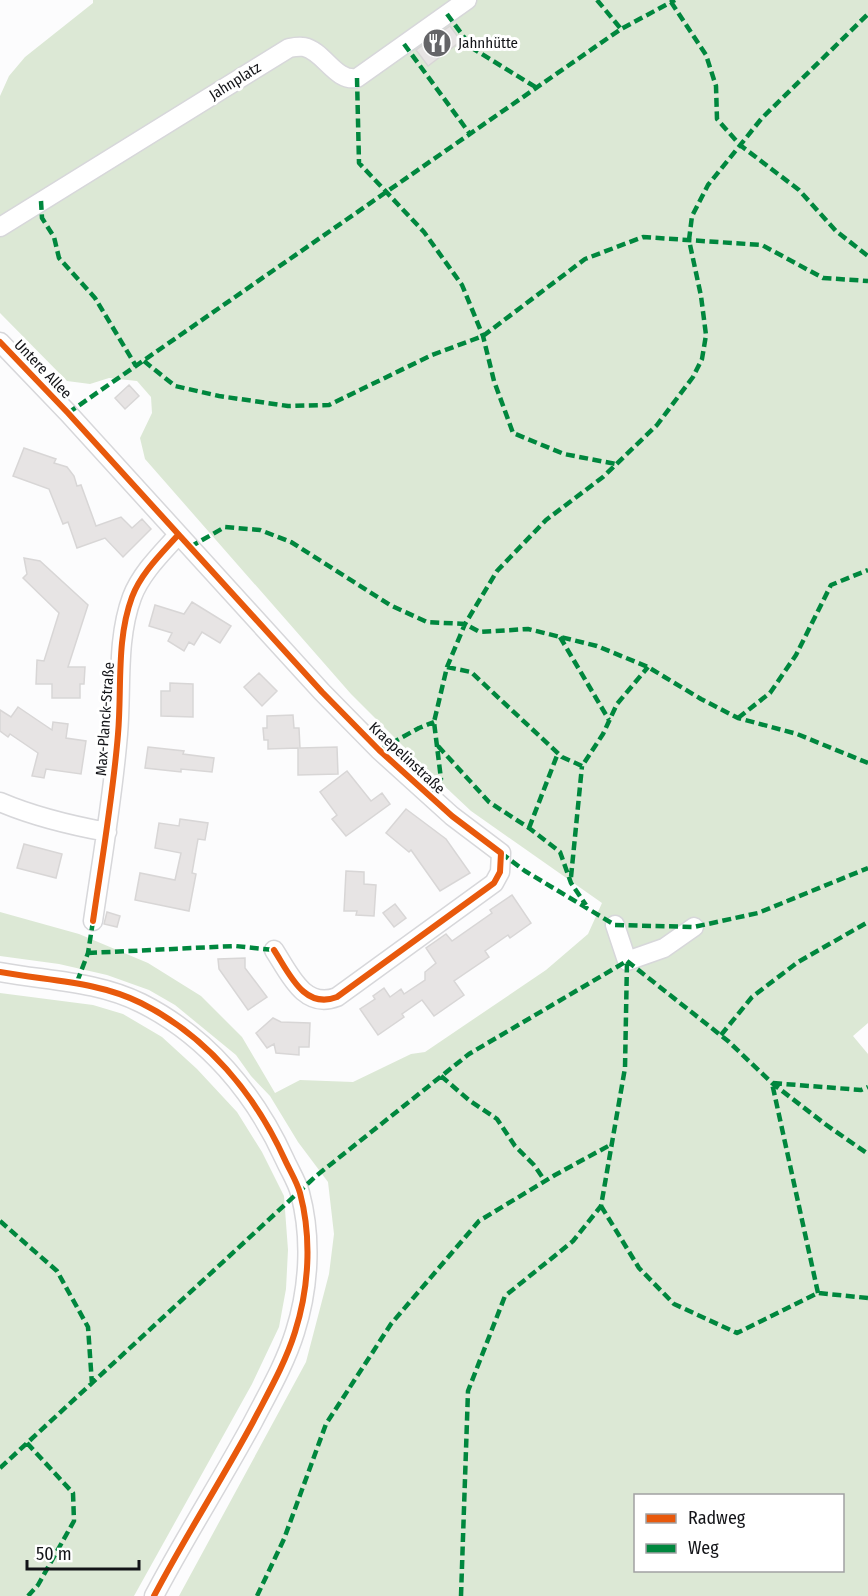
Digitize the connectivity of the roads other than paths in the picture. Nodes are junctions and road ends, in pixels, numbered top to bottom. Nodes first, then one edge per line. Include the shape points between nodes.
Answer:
1 (467, 0) edge
2 (0, 226) edge
3 (0, 342) edge
4 (68, 413) joint
5 (178, 535) junction
6 (0, 802) edge
7 (106, 832) junction
8 (93, 921) dead end
9 (615, 925) dead end
10 (694, 927) dead end
11 (274, 950) dead end
12 (0, 972) edge
13 (154, 1596) edge

1 - 2 street, Jahnplatz via 357,78 344,76 309,49 289,48
3 - 4 street, Untere Allee
4 - 5 street, Kraepelinstraße
5 - 7 street, Max-Planck-Straße via 132,596 122,645 118,733
5 - 11 street, Kraepelinstraße via 379,750 452,816 501,853 500,872 494,883 337,997 320,1001 303,993
6 - 7 street via 57,822
7 - 8 street, Max-Planck-Straße
9 - 10 street via 627,961 664,948
12 - 13 street via 77,982 111,991 140,1002 197,1039 221,1062 256,1107 300,1192 308,1261 296,1331 280,1372

